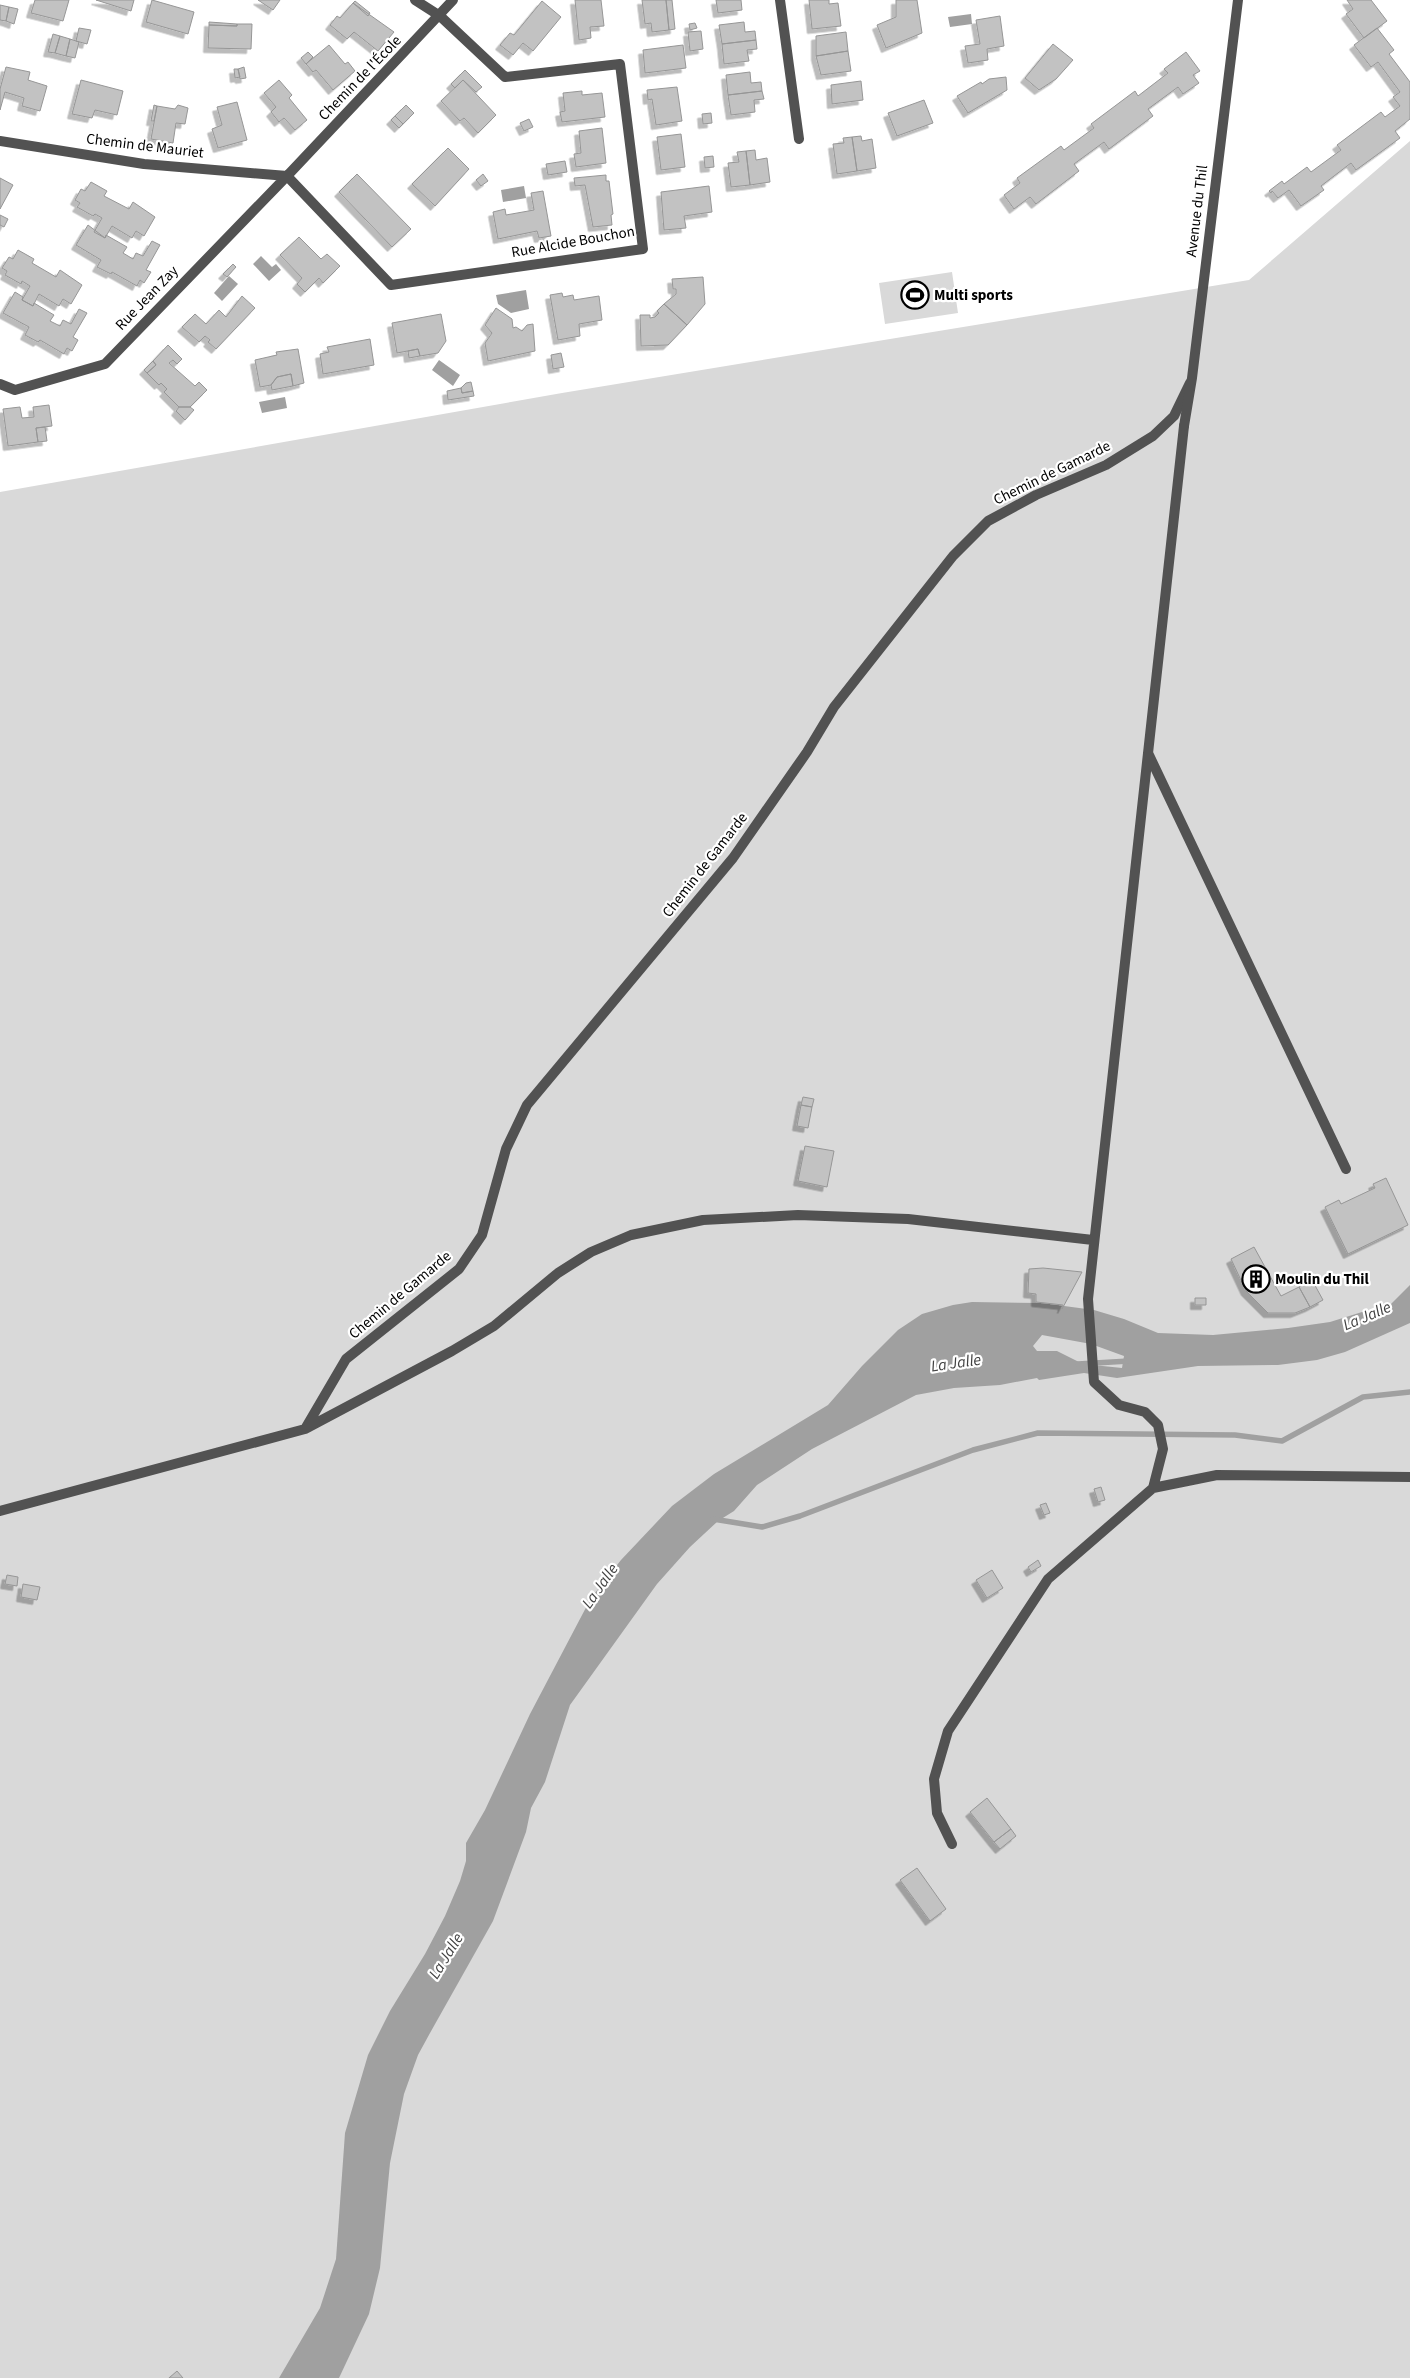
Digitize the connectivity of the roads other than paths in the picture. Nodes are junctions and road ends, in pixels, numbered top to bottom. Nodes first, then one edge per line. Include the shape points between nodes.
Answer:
1 (415, 0) edge
2 (453, 0) edge
3 (780, 0) edge
4 (1238, 0) edge
5 (440, 16) junction
6 (799, 139) dead end
7 (0, 141) edge
8 (287, 176) junction
9 (1192, 378) junction
10 (0, 384) edge
11 (1148, 753) junction
12 (1346, 1169) dead end
13 (1093, 1240) junction
14 (306, 1429) junction
15 (1410, 1477) edge
16 (1153, 1488) junction
17 (0, 1511) edge
18 (952, 1844) dead end

1 - 5 street
2 - 5 street, Chemin de l'École
3 - 6 street
4 - 9 street, Avenue du Thil
5 - 8 street, Chemin de l'École
5 - 8 street, Rue Alcide Bouchon via 504,77 620,64 643,249 391,285
7 - 8 street, Chemin de Mauriet via 144,164
8 - 10 street, Rue Jean Zay via 104,364 15,390
9 - 11 street, Avenue du Thil
9 - 14 street, Chemin de Gamarde via 1174,416 1153,436 1106,464 1036,495 988,521 953,556 834,707 807,752 733,858 527,1105 506,1148 482,1235 459,1269 346,1359
11 - 12 street
11 - 13 street, Avenue du Thil
13 - 14 street via 908,1219 798,1215 703,1220 632,1235 592,1252 558,1273 494,1326
13 - 16 street, Avenue du Thil via 1088,1299 1094,1382 1119,1405 1145,1412 1158,1425 1162,1449
14 - 17 street
15 - 16 street via 1217,1474
16 - 18 street via 1048,1579 948,1731 934,1779 937,1813

